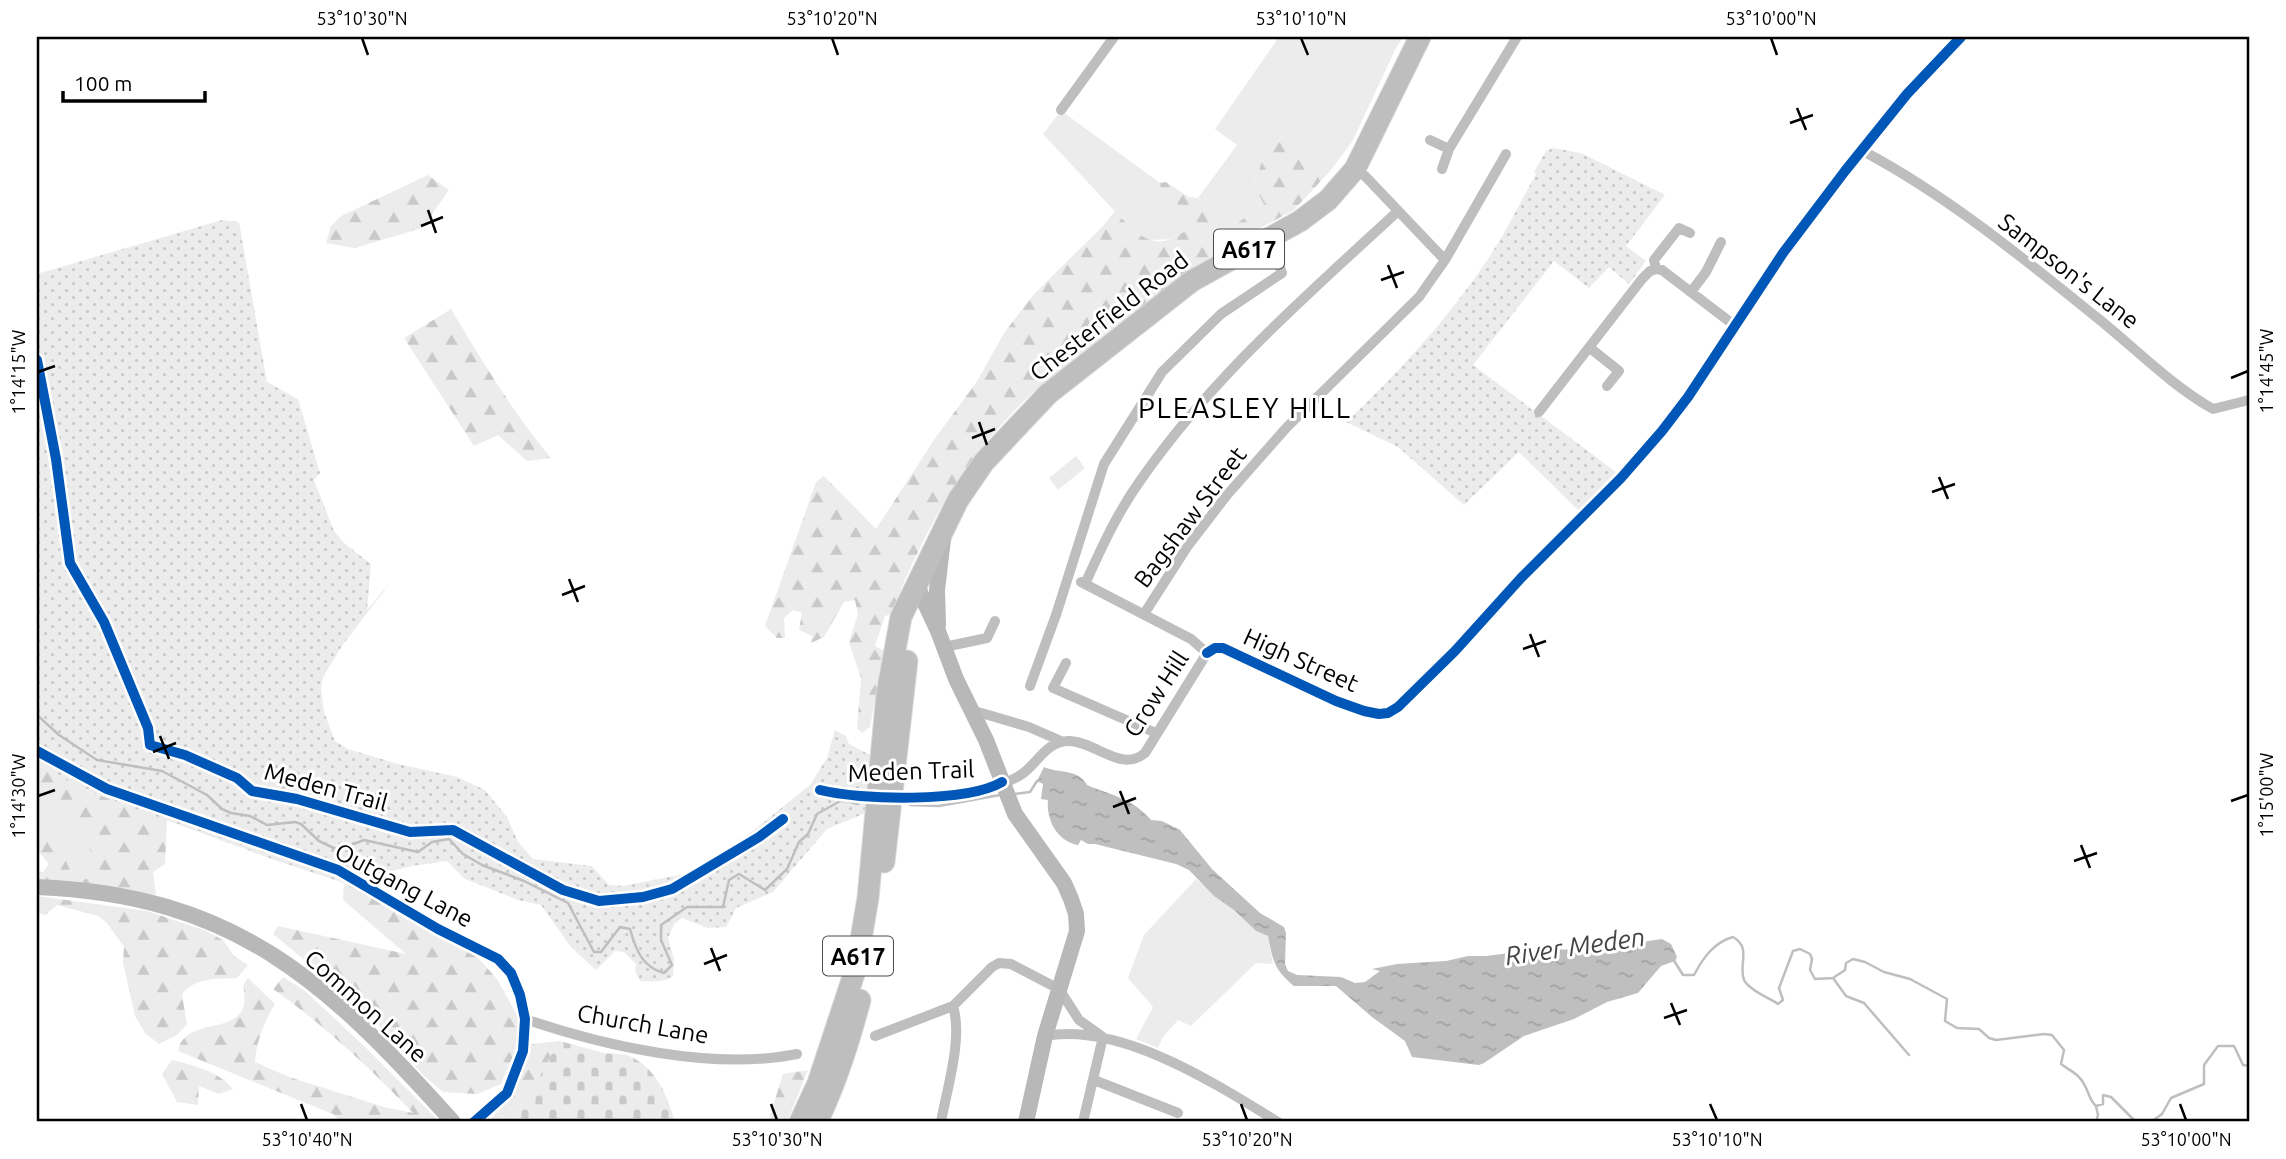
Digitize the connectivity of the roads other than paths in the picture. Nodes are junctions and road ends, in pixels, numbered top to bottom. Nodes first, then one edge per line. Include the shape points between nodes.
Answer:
1 (1114, 37) edge
2 (1420, 37) edge
3 (1517, 37) edge
4 (1961, 37) edge
5 (1061, 110) dead end
6 (1430, 140) dead end
7 (1449, 149) junction
8 (1863, 151) junction
9 (1506, 154) dead end
10 (1355, 169) junction
11 (1442, 169) dead end
12 (1397, 212) junction
13 (1690, 233) dead end
14 (1270, 238) junction
15 (1721, 242) dead end
16 (1445, 260) junction
17 (1656, 269) junction
18 (1691, 292) junction
19 (1734, 325) junction
20 (1590, 348) junction
21 (1607, 386) dead end
22 (2249, 400) edge
23 (1539, 412) dead end
24 (944, 528) junction
25 (1068, 578) junction
26 (1085, 584) junction
27 (917, 586) junction
28 (1144, 614) junction
29 (995, 621) dead end
30 (938, 631) junction
31 (944, 647) junction
32 (1207, 653) junction
33 (1066, 663) dead end
34 (1030, 686) dead end
35 (973, 714) junction
36 (1156, 733) junction
37 (1061, 741) junction
38 (37, 751) edge
39 (1006, 791) junction
40 (37, 887) edge
41 (1059, 989) junction
42 (953, 1006) junction
43 (526, 1019) junction
44 (875, 1036) dead end
45 (1045, 1036) junction
46 (1103, 1037) junction
47 (797, 1054) dead end
48 (1094, 1080) junction
49 (1178, 1113) dead end
50 (453, 1122) edge
51 (474, 1122) edge
52 (800, 1122) edge
53 (817, 1122) edge
54 (941, 1122) edge
55 (1026, 1122) edge
56 (1083, 1122) edge
57 (1278, 1122) edge

1 - 5 street
2 - 10 highway, Chesterfield Road / A617
3 - 7 street
4 - 8 street via 1907,94
6 - 7 street
7 - 11 street
8 - 19 street via 1783,253
8 - 22 street, Sampson's Lane via 2010,249 2189,395 2213,409
9 - 16 street, Bagshaw Street
10 - 12 street
10 - 14 highway, Chesterfield Road / A617 via 1328,200
12 - 16 street
12 - 26 street via 1253,346 1191,412 1138,482
13 - 17 street via 1679,228 1654,260
14 - 24 highway, Chesterfield Road / A617 via 1192,281 1048,394 984,462
14 - 25 street via 1282,273 1222,314 1162,372 1104,464
15 - 18 street
16 - 28 street, Bagshaw Street via 1419,297 1287,427 1227,495
17 - 18 street
17 - 20 street via 1642,279
18 - 19 street
19 - 32 street, High Street via 1688,397 1621,478 1398,707 1378,714 1336,701 1223,648
20 - 21 street via 1619,372
20 - 23 street
24 - 27 highway, Chesterfield Road / A617
24 - 30 street, Chesterfield Road
25 - 26 street, High Street
25 - 34 street
26 - 28 street, High Street
27 - 30 street, Chesterfield Road
27 - 52 highway, A617 via 901,617 887,694 868,898 856,968 818,1083
27 - 53 highway, A617 via 869,965 850,1038
28 - 32 street, High Street
29 - 31 street via 987,638
30 - 31 street, Chesterfield Road
31 - 35 street, Chesterfield Road
32 - 36 street, Crow Hill
33 - 36 street via 1053,688
35 - 37 street, Crow Hill via 1029,727
35 - 39 street, Chesterfield Road
36 - 37 street, Crow Hill via 1145,753 1127,761 1072,740
37 - 39 street
38 - 43 street, Outgang Lane via 107,789 338,870 498,959 511,973
39 - 41 street, Chesterfield Road via 1064,883 1076,914 1077,931
40 - 50 street, Common Lane via 100,891 150,901 206,919 263,947 332,998
41 - 42 street via 1011,964 999,963
41 - 45 street, Chesterfield Road
41 - 46 street via 1079,1020
42 - 44 street
42 - 54 street via 958,1020 956,1040
43 - 47 street, Church Lane via 667,1054 733,1060
43 - 51 street, Outgang Lane via 523,1051 508,1093
45 - 46 street
45 - 55 street, Chesterfield Road
46 - 48 street
46 - 57 street via 1211,1081
48 - 49 street via 1163,1113
48 - 56 street

